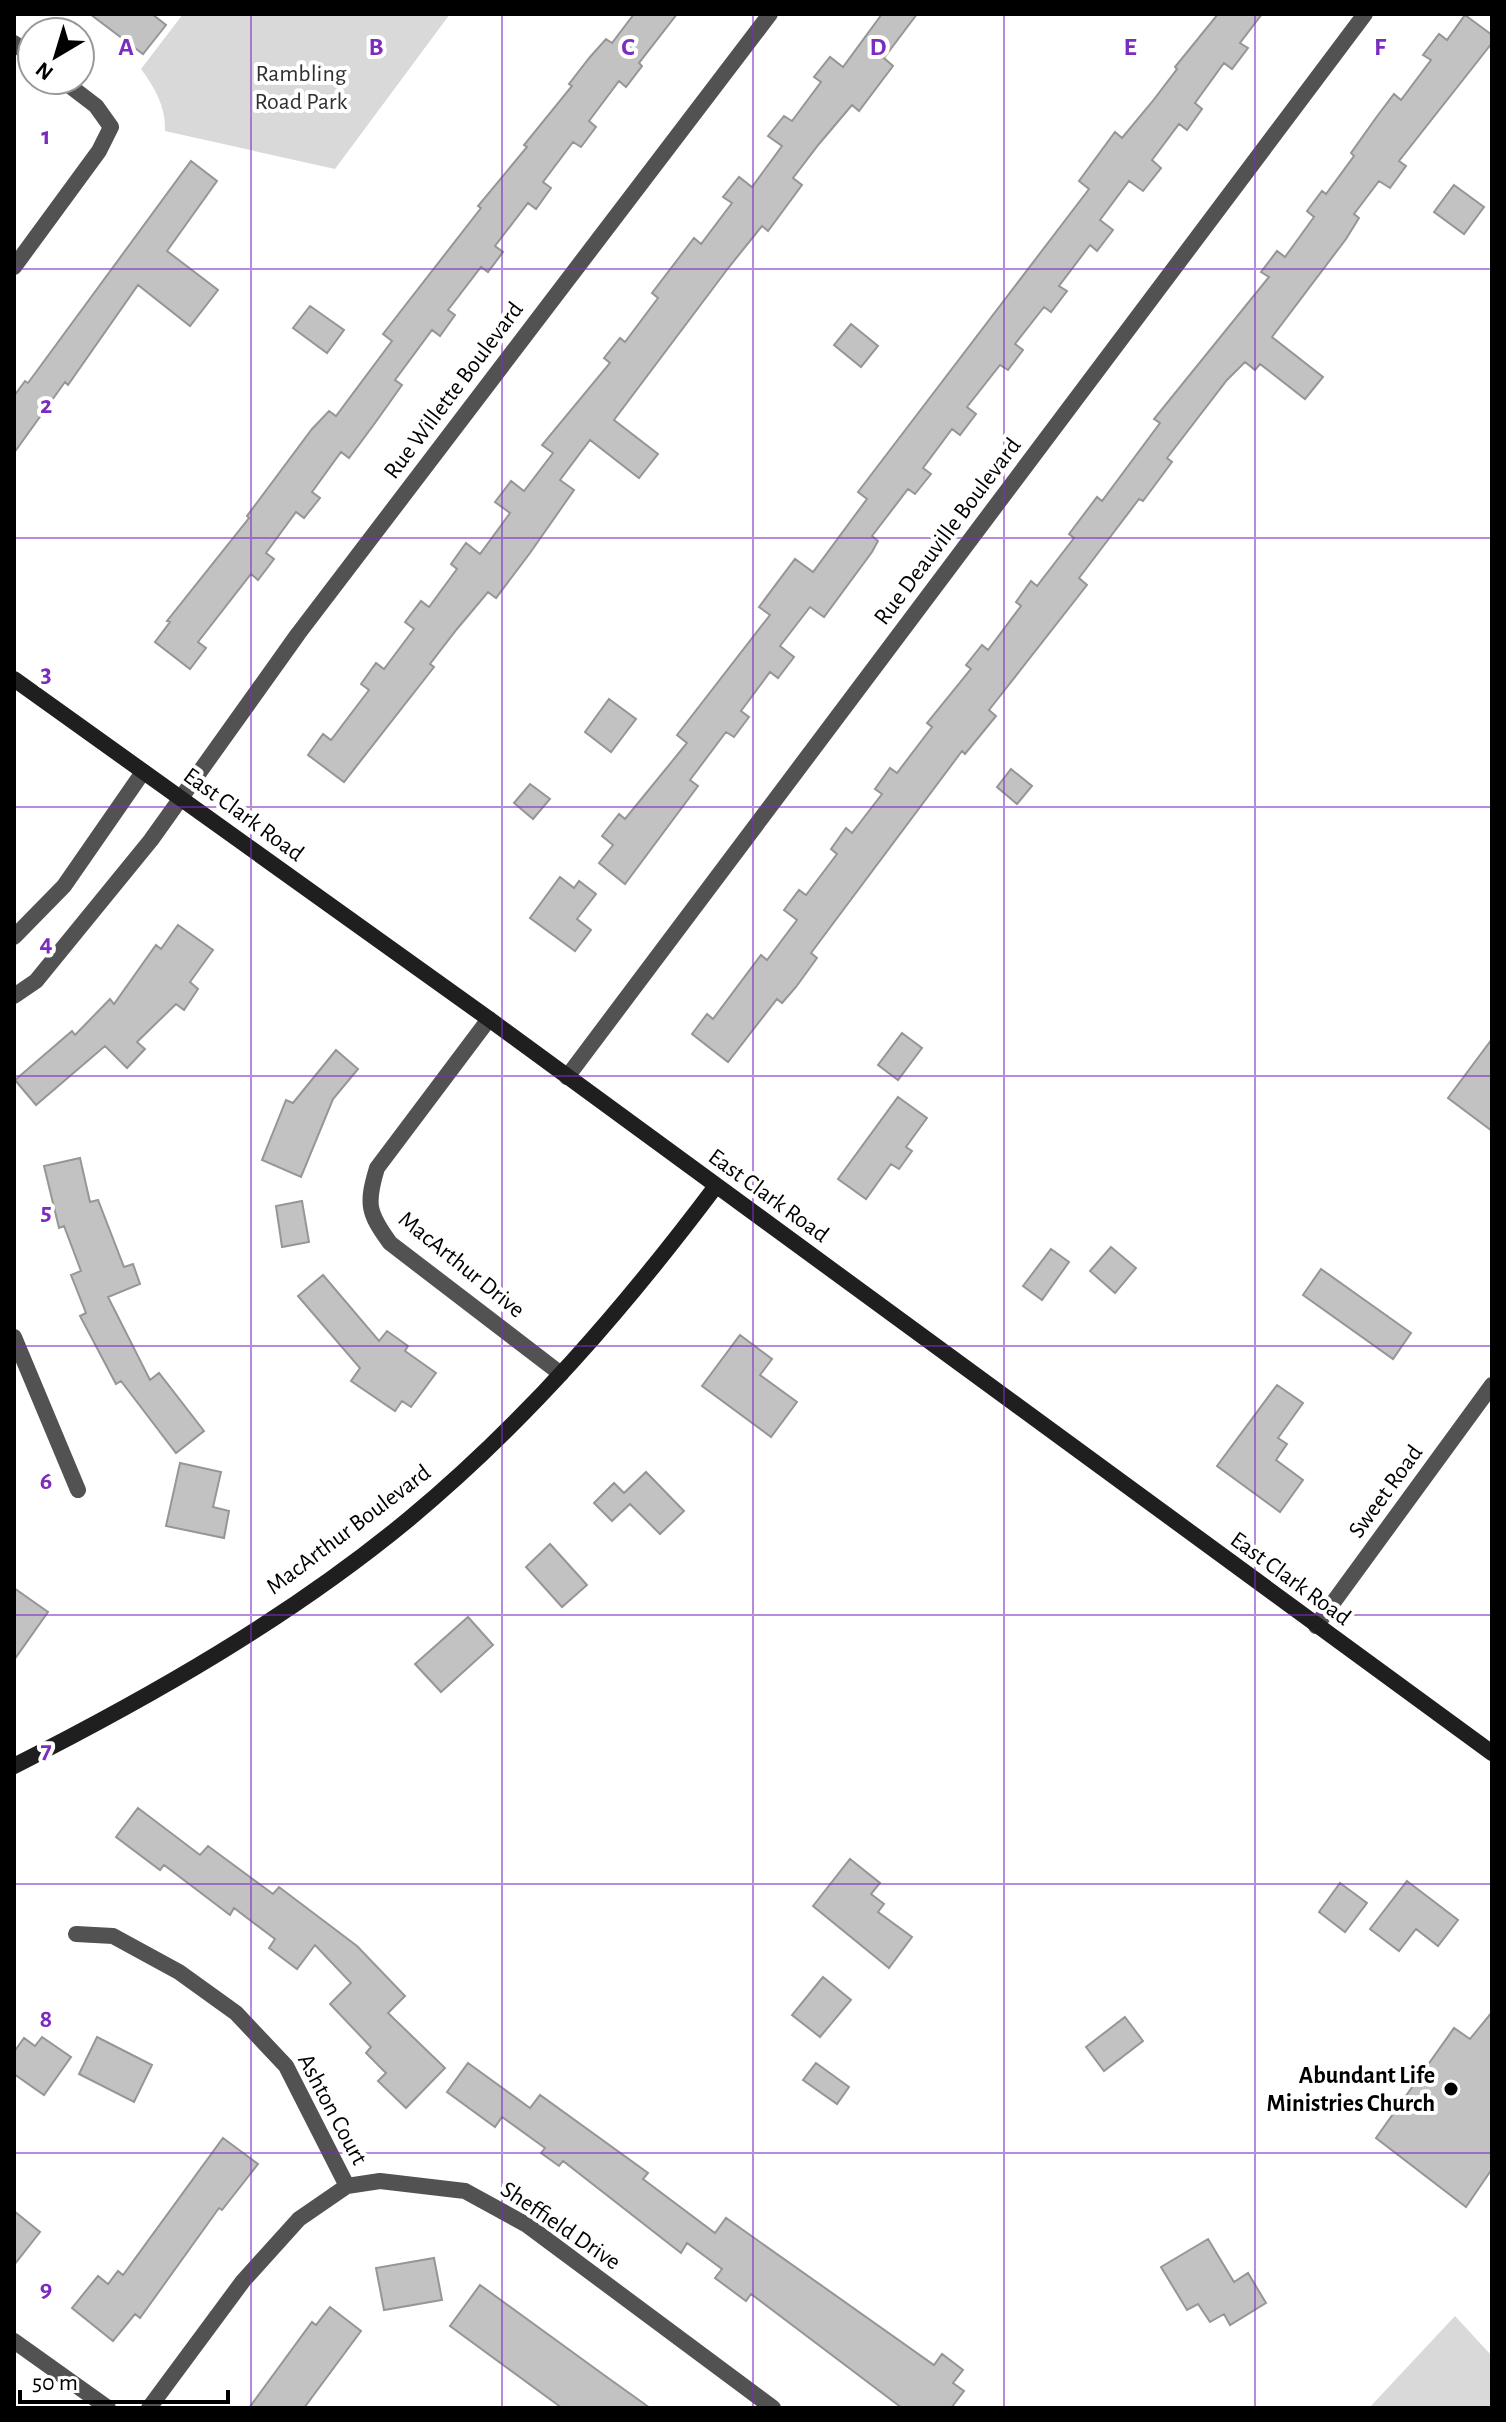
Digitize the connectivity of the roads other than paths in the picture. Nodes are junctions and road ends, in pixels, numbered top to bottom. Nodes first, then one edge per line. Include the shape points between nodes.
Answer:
1 (770, 14) edge
2 (1365, 14) edge
3 (83, 96) edge
4 (14, 267) edge
5 (14, 679) edge
6 (143, 772) junction
7 (181, 799) junction
8 (14, 937) edge
9 (14, 996) edge
10 (489, 1019) junction
11 (567, 1077) junction
12 (716, 1186) junction
13 (14, 1337) edge
14 (561, 1374) junction
15 (1492, 1385) edge
16 (78, 1490) dead end
17 (1316, 1626) junction
18 (1492, 1753) edge
19 (14, 1766) edge
20 (76, 1934) dead end
21 (347, 2186) junction
22 (14, 2341) edge
23 (108, 2408) edge
24 (149, 2408) edge
25 (773, 2408) edge

1 - 7 street, Rue Willette Boulevard via 298,634
2 - 11 street, Rue Deauville Boulevard
3 - 4 street via 111,127
5 - 6 main road, East Clark Road
6 - 7 main road, East Clark Road
6 - 8 street via 64,886
7 - 9 street, Rue Willette Boulevard via 93,914 36,981
7 - 10 main road, East Clark Road
10 - 11 main road, East Clark Road
10 - 14 street, MacArthur Drive via 377,1168 368,1196 373,1220 390,1243
11 - 12 main road, East Clark Road
12 - 14 main road, MacArthur Boulevard via 632,1296
12 - 17 main road, East Clark Road
13 - 16 street
14 - 19 main road, MacArthur Boulevard via 408,1519 310,1592 132,1706
15 - 17 street, Sweet Road
17 - 18 main road, East Clark Road
20 - 21 street, Ashton Court via 113,1936 179,1972 236,2013 286,2066
21 - 24 street, Sheffield Drive via 299,2219 243,2281
21 - 25 street, Sheffield Drive via 380,2181 465,2191 527,2225
22 - 23 street

